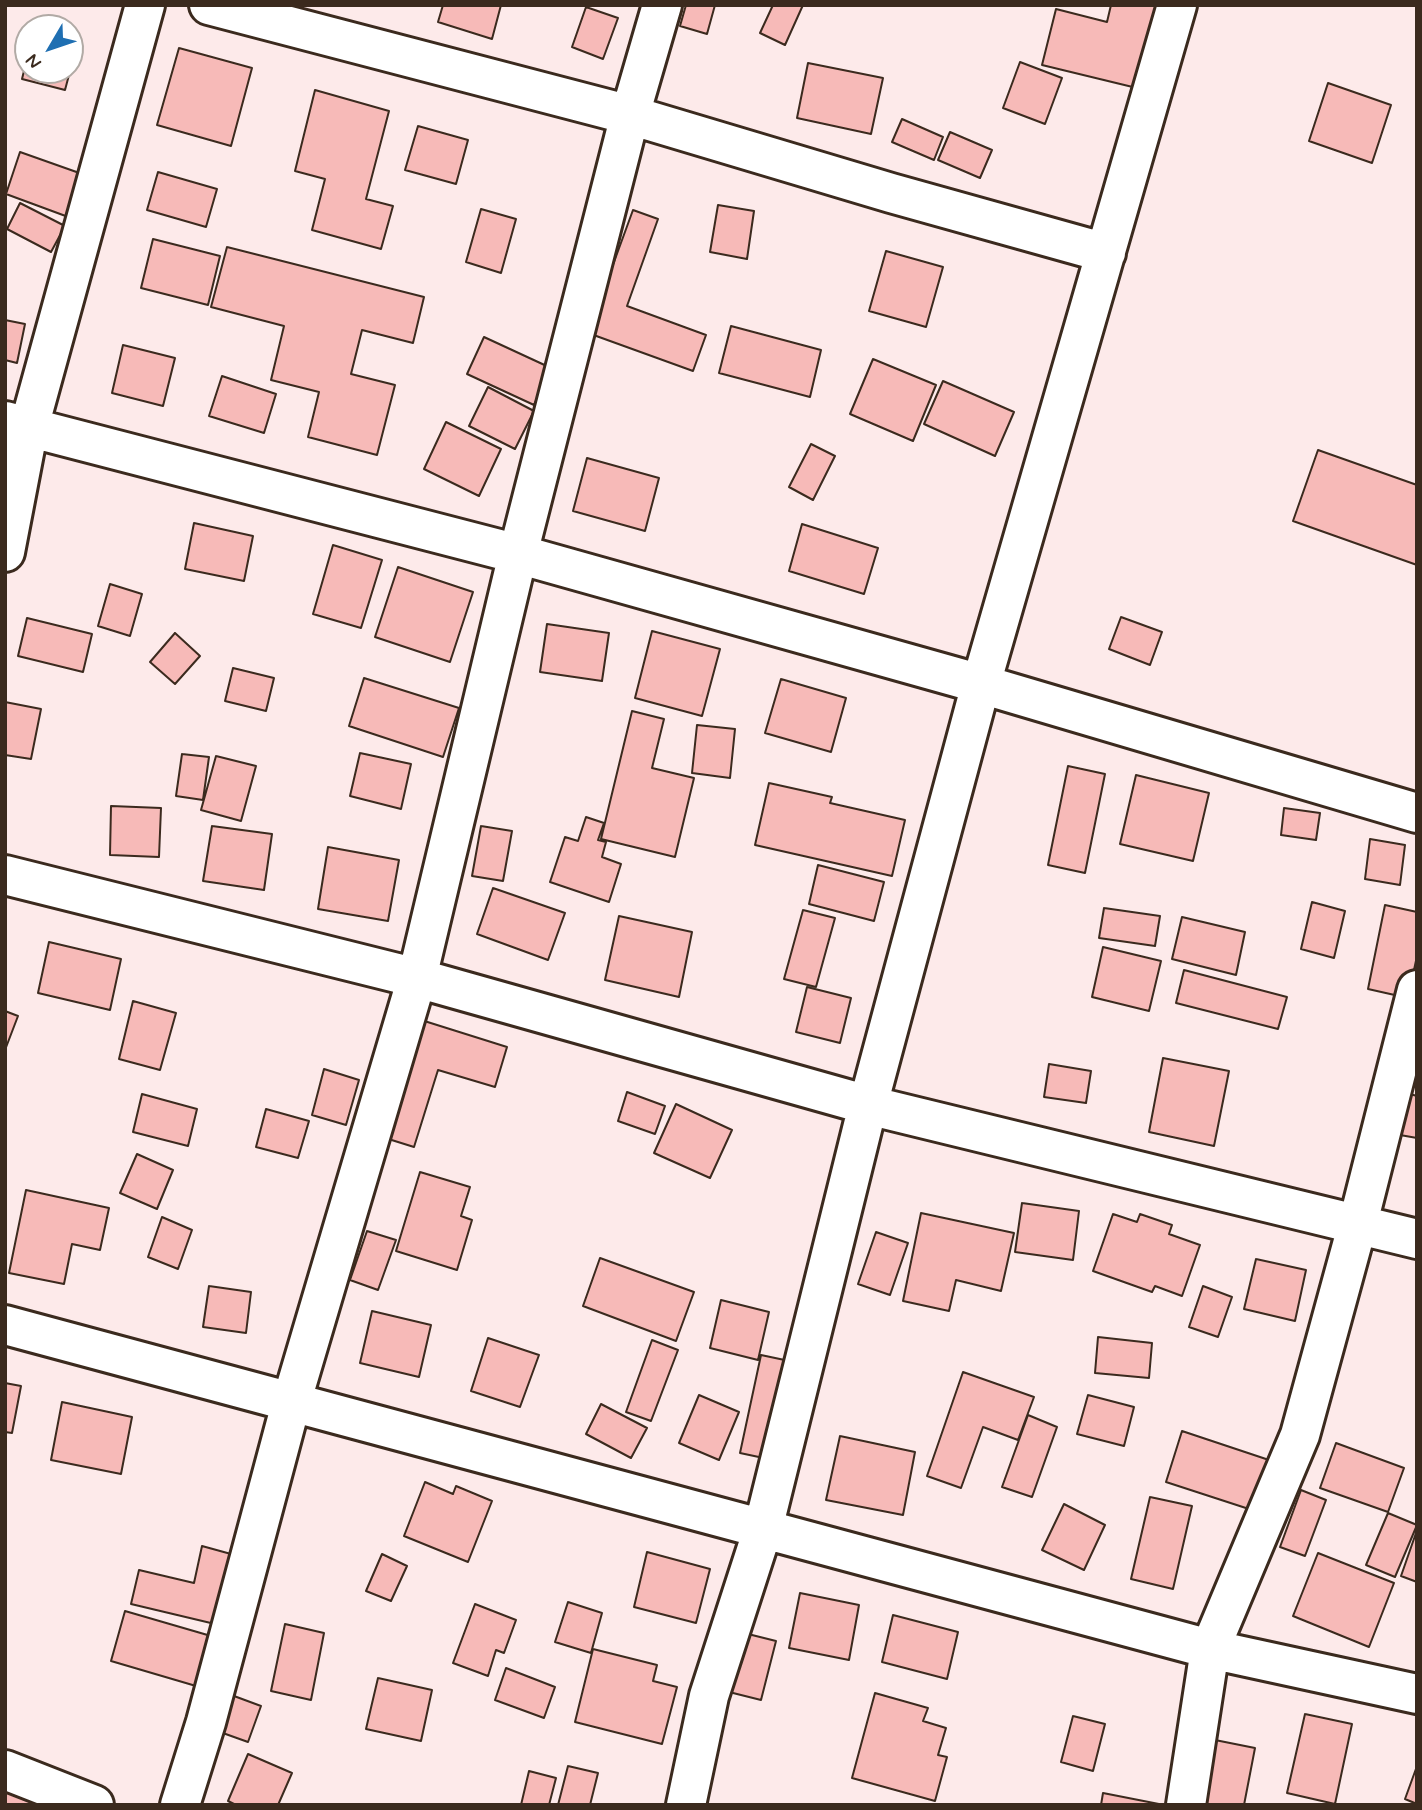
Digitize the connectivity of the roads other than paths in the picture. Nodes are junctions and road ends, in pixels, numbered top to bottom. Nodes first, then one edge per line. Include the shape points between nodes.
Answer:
1 (145, 5) edge
2 (209, 5) edge
3 (662, 5) edge
4 (1177, 5) edge
5 (630, 115) junction
6 (1106, 253) junction
7 (17, 424) edge
8 (5, 552) edge
9 (518, 554) junction
10 (981, 684) junction
11 (1417, 813) edge
12 (5, 875) edge
13 (417, 978) junction
14 (1417, 990) edge
15 (867, 1105) junction
16 (1358, 1223) junction
17 (1417, 1239) edge
18 (5, 1325) edge
19 (292, 1400) junction
20 (763, 1529) junction
21 (1210, 1649) junction
22 (1417, 1694) edge
23 (5, 1770) edge
24 (94, 1805) edge
25 (180, 1805) edge
26 (685, 1805) edge
27 (1186, 1805) edge

1 - 7 street
2 - 5 street
3 - 5 street
4 - 6 street
5 - 6 street
5 - 9 street
6 - 10 street
7 - 8 street
7 - 9 street
9 - 10 street
9 - 13 street
10 - 11 street
10 - 15 street
12 - 13 street
13 - 15 street
13 - 19 street
14 - 16 street
15 - 16 street
15 - 20 street
16 - 17 street
16 - 21 street via 1300,1435
18 - 19 street
19 - 20 street
19 - 25 street
20 - 21 street
20 - 26 street via 709,1696
21 - 22 street
21 - 27 street
23 - 24 street

